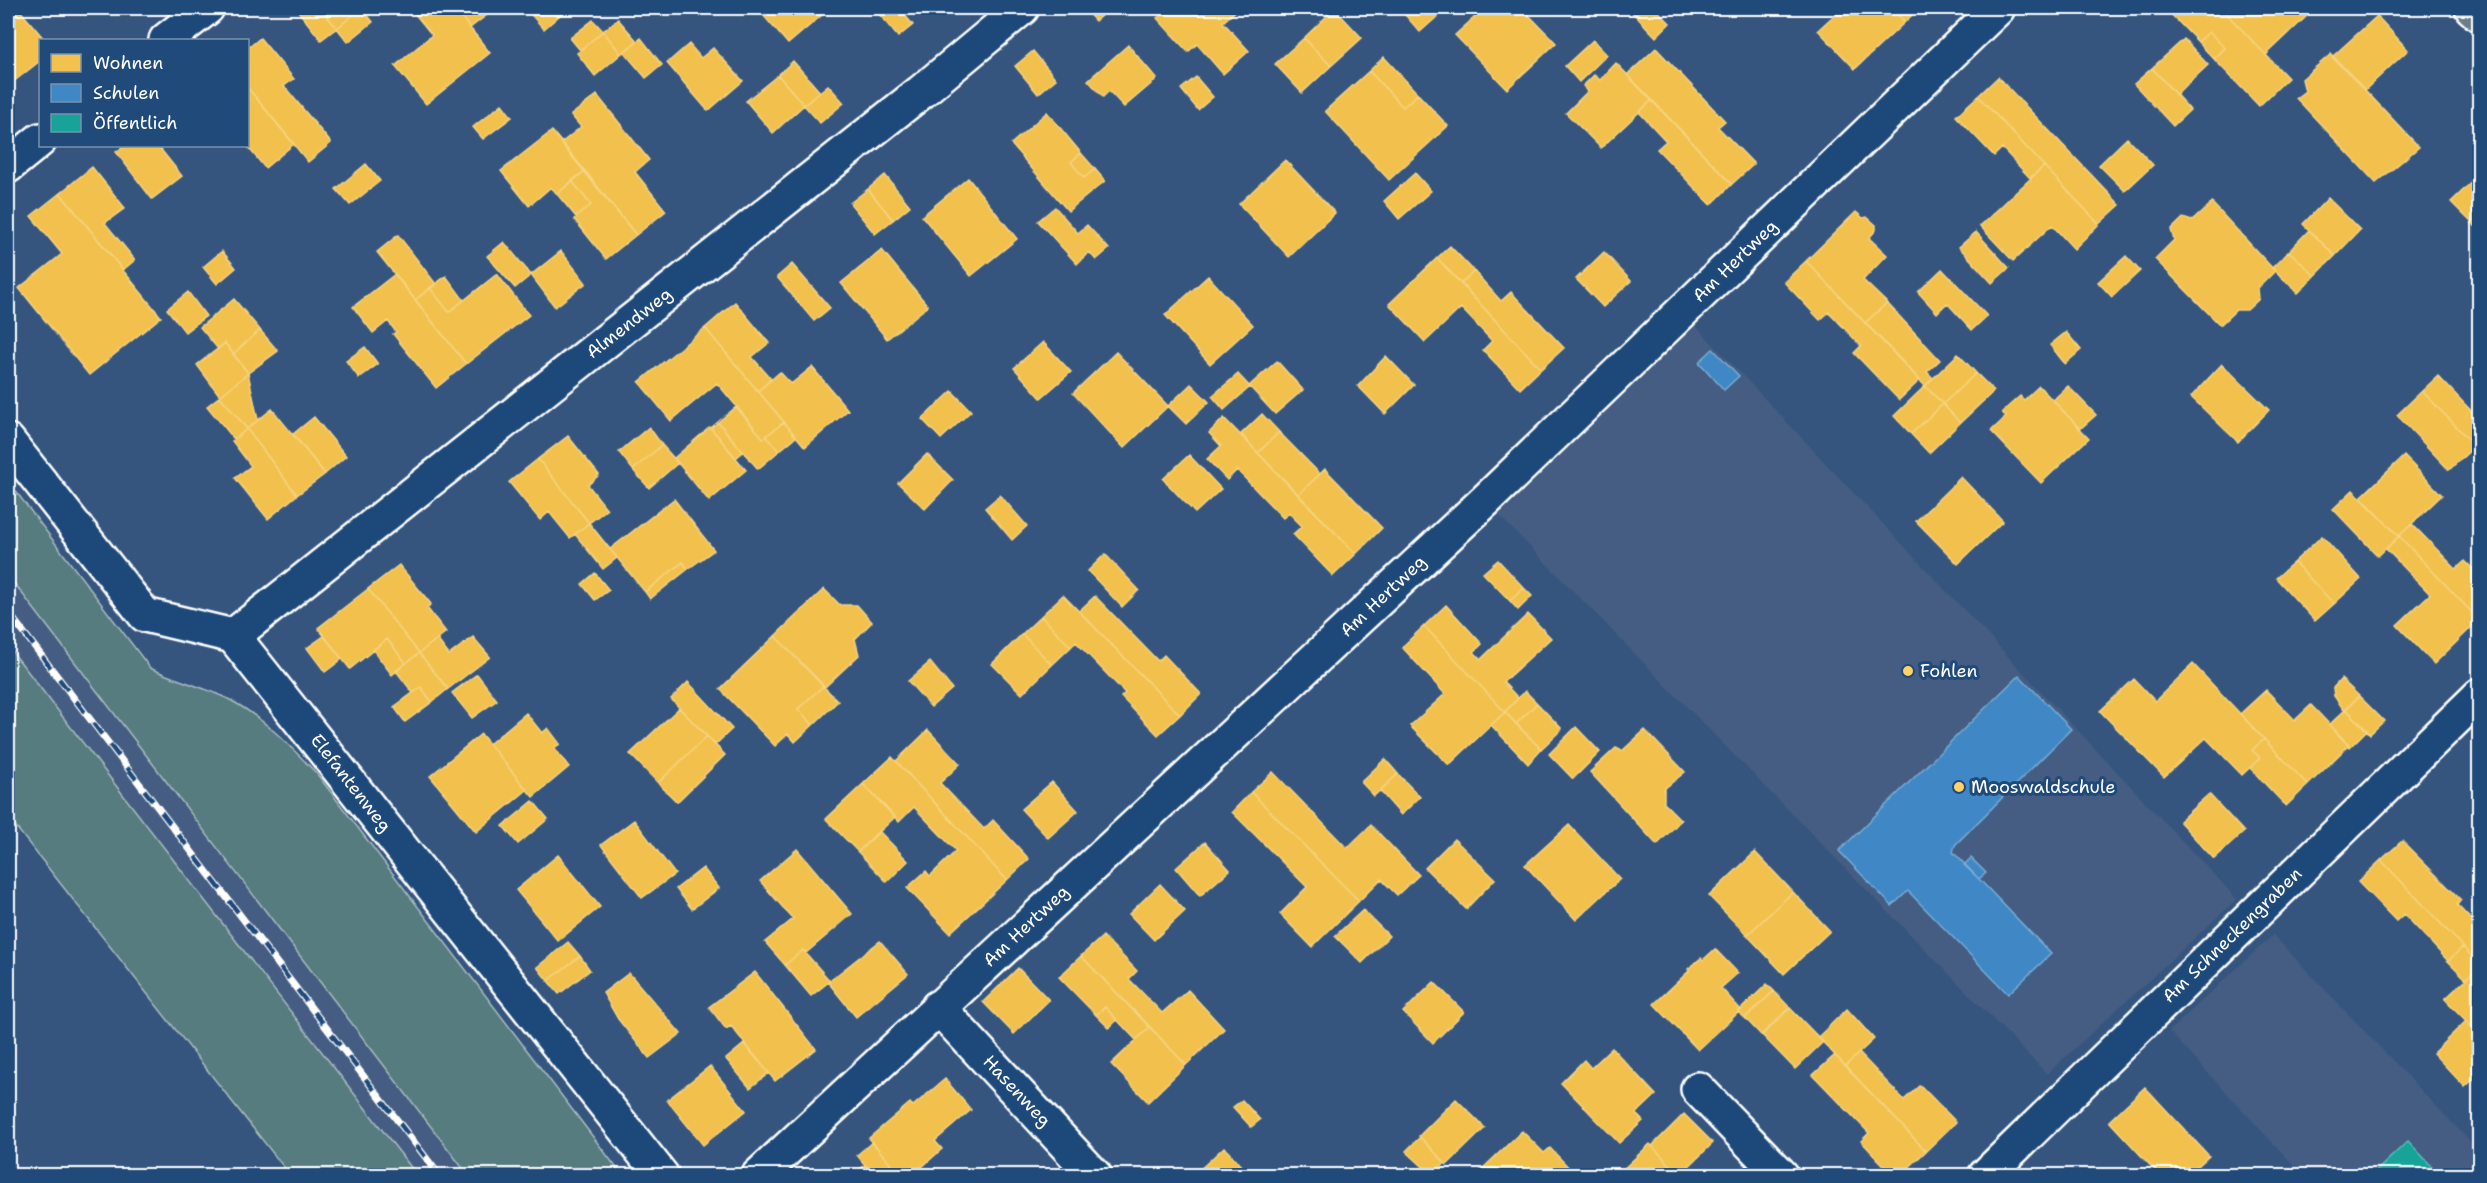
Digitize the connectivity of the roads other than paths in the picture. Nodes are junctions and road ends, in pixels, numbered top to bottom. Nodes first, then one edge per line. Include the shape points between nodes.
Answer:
1 (207, 8) edge
2 (1022, 8) edge
3 (1998, 8) edge
4 (2472, 8) edge
5 (2480, 15) edge
6 (167, 39) edge
7 (39, 141) edge
8 (8, 166) edge
9 (8, 441) edge
10 (233, 636) junction
11 (2480, 695) edge
12 (938, 1007) junction
13 (1698, 1089) dead end
14 (662, 1176) edge
15 (758, 1176) edge
16 (1095, 1176) edge
17 (1782, 1176) edge
18 (1985, 1176) edge

1 - 6 street
2 - 10 street, Almendweg
3 - 12 street, Am Hertweg via 1485,501
4 - 5 main road
7 - 8 street
9 - 10 street via 145,615
10 - 14 street, Elefantenweg
11 - 18 street, Am Schneckengraben
12 - 15 street, Am Hertweg
12 - 16 street, Hasenweg
13 - 17 street

